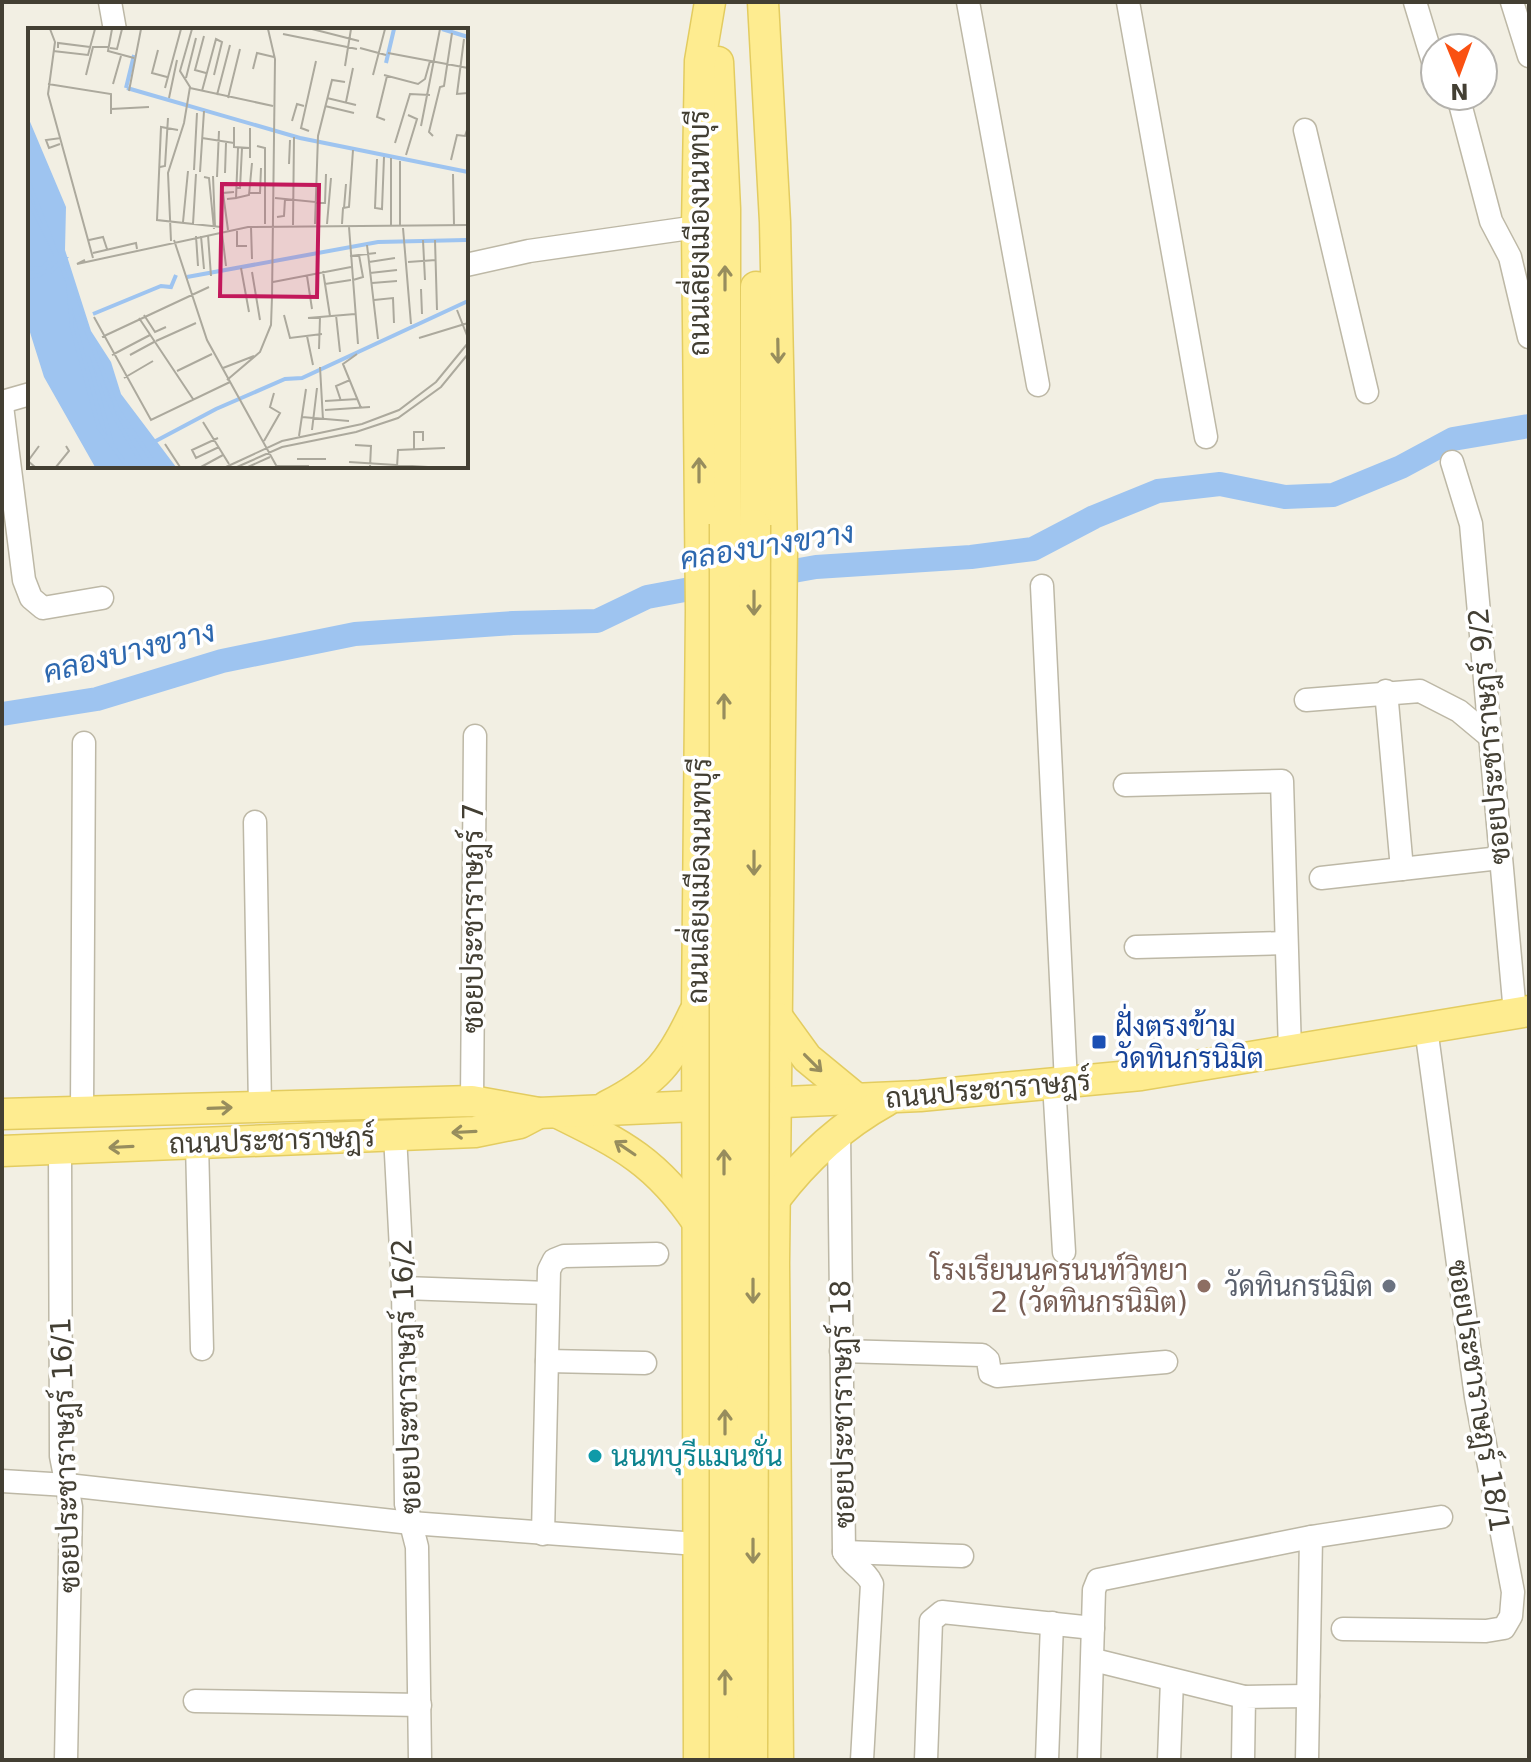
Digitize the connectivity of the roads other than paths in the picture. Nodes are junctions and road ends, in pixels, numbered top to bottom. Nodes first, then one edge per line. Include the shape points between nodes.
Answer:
1 (110, 2) edge
2 (713, 2) edge
3 (968, 2) edge
4 (1128, 2) edge
5 (1415, 2) edge
6 (1512, 2) edge
7 (764, 12) edge
8 (115, 28) edge
9 (1424, 32) edge
10 (1529, 56) edge
11 (1462, 112) edge
12 (1305, 130) dead end
13 (697, 227) junction
14 (468, 265) edge
15 (1529, 337) edge
16 (1038, 385) dead end
17 (1367, 392) dead end
18 (28, 395) edge
19 (2, 404) edge
20 (1206, 437) dead end
21 (1452, 462) dead end
22 (740, 524) junction
23 (1042, 586) dead end
24 (102, 598) dead end
25 (1386, 691) junction
26 (1306, 700) dead end
27 (475, 736) dead end
28 (1489, 736) junction
29 (84, 743) dead end
30 (1125, 785) dead end
31 (255, 822) dead end
32 (1500, 858) junction
33 (1402, 869) junction
34 (1321, 878) dead end
35 (1286, 943) junction
36 (1136, 947) dead end
37 (777, 963) junction
38 (699, 972) junction
39 (697, 1008) junction
40 (1522, 1012) edge
41 (778, 1018) junction
42 (1426, 1028) junction
43 (1290, 1052) junction
44 (1060, 1083) junction
45 (890, 1098) junction
46 (858, 1100) junction
47 (472, 1101) junction
48 (778, 1104) junction
49 (698, 1106) junction
50 (260, 1107) junction
51 (600, 1109) junction
52 (82, 1112) junction
53 (547, 1113) junction
54 (2, 1114) edge
55 (839, 1132) junction
56 (395, 1135) junction
57 (197, 1143) junction
58 (60, 1149) junction
59 (2, 1151) edge
60 (775, 1199) junction
61 (698, 1223) junction
62 (1064, 1252) dead end
63 (657, 1254) dead end
64 (774, 1263) junction
65 (698, 1270) junction
66 (403, 1288) junction
67 (548, 1293) junction
68 (202, 1349) dead end
69 (841, 1351) junction
70 (547, 1361) junction
71 (1166, 1362) dead end
72 (645, 1363) dead end
73 (2, 1481) edge
74 (67, 1485) junction
75 (1441, 1517) dead end
76 (411, 1523) junction
77 (543, 1534) junction
78 (1311, 1537) junction
79 (697, 1544) junction
80 (844, 1552) junction
81 (962, 1556) dead end
82 (1052, 1623) junction
83 (1093, 1628) junction
84 (1343, 1629) dead end
85 (1094, 1660) junction
86 (1172, 1680) junction
87 (1308, 1696) junction
88 (1244, 1697) junction
89 (195, 1701) dead end
90 (420, 1705) junction
91 (66, 1760) edge
92 (420, 1760) edge
93 (699, 1760) edge
94 (725, 1760) edge
95 (752, 1760) edge
96 (778, 1760) edge
97 (862, 1760) edge
98 (926, 1760) edge
99 (1047, 1760) edge
100 (1089, 1760) edge
101 (1169, 1760) edge
102 (1243, 1760) edge
103 (1307, 1760) edge

1 - 8 street
2 - 13 main road, ถนนเลี่ยงเมืองนนทบุรี via 700,61
22 -> 2 main road, ถนนเลี่ยงเมืองนนทบุรี
3 - 16 street
4 - 20 street
5 - 9 street
6 - 10 street
7 - 22 main road, ถนนเลี่ยงเมืองนนทบุรี
7 -> 37 main road, ถนนเลี่ยงเมืองนนทบุรี via 782,550
11 - 15 street via 1491,221 1510,257
12 - 17 street
13 - 14 street
38 -> 13 main road, ถนนเลี่ยงเมืองนนทบุรี
18 - 19 street
19 - 24 street via 24,580 31,598 43,608
21 - 28 street, ซอยประชาราษฎร์ 9/2 via 1471,524
94 -> 22 main road, ถนนเลี่ยงเมืองนนทบุรี, bridge
22 -> 95 main road, ถนนเลี่ยงเมืองนนทบุรี, bridge
23 - 44 street
25 - 26 street
25 - 28 street via 1420,691 1459,711
25 - 33 street
27 - 47 street, ซอยประชาราษฎร์ 7
28 - 32 street, ซอยประชาราษฎร์ 9/2
29 - 52 street
30 - 35 street via 1282,781
31 - 50 street
32 - 33 street
32 - 40 street, ซอยประชาราษฎร์ 9/2
33 - 34 street
35 - 36 street
35 - 43 street
37 - 38 main road via 762,994 735,1004 710,996
37 - 41 main road, ถนนเลี่ยงเมืองนนทบุรี
38 - 39 main road, ถนนเลี่ยงเมืองนนทบุรี
39 - 49 main road, ถนนเลี่ยงเมืองนนทบุรี
39 - 51 main road via 666,1067 638,1090
40 - 42 main road, ถนนประชาราษฎร์
41 -> 46 main road via 807,1058
41 - 48 main road, ถนนเลี่ยงเมืองนนทบุรี
42 - 43 main road, ถนนประชาราษฎร์
42 - 84 street, ซอยประชาราษฎร์ 18/1 via 1474,1382 1513,1592 1511,1616 1504,1628 1486,1631
43 - 44 main road, ถนนประชาราษฎร์
44 - 45 main road, ถนนประชาราษฎร์
44 - 62 street
45 - 46 main road, ถนนประชาราษฎร์
45 - 55 main road
46 - 48 main road, ถนนประชาราษฎร์
47 - 50 main road, ถนนประชาราษฎร์
47 - 53 main road, ถนนประชาราษฎร์
48 - 49 main road, ถนนประชาราษฎร์
48 - 60 main road, ถนนเลี่ยงเมืองนนทบุรี
49 - 51 main road, ถนนประชาราษฎร์
49 - 61 main road, ถนนเลี่ยงเมืองนนทบุรี
52 -> 50 main road, ถนนประชาราษฎร์
51 - 53 main road, ถนนประชาราษฎร์
52 - 54 main road, ถนนประชาราษฎร์
53 -> 56 main road, ถนนประชาราษฎร์ via 500,1129
61 -> 53 main road via 650,1165 613,1140
55 - 60 main road via 805,1160
55 - 69 street, ซอยประชาราษฎร์ 18
56 - 57 main road, ถนนประชาราษฎร์
56 - 66 street, ซอยประชาราษฎร์ 16/2
57 -> 58 main road, ถนนประชาราษฎร์
57 - 68 street
58 - 59 main road, ถนนประชาราษฎร์
58 - 74 street, ซอยประชาราษฎร์ 16/1 via 61,1456
60 - 64 main road, ถนนเลี่ยงเมืองนนทบุรี
61 - 65 main road, ถนนเลี่ยงเมืองนนทบุรี
63 - 67 street via 564,1256 549,1270
64 - 65 main road via 760,1241 730,1235 708,1246
64 - 96 main road, ถนนเลี่ยงเมืองนนทบุรี
65 - 79 main road, ถนนเลี่ยงเมืองนนทบุรี
66 - 67 street
66 - 76 street, ซอยประชาราษฎร์ 16/2 via 406,1504
67 - 70 street
69 - 71 street via 982,1355 997,1376
69 - 80 street, ซอยประชาราษฎร์ 18
70 - 72 street
70 - 77 street
73 - 74 street
74 - 76 street
74 - 91 street, ซอยประชาราษฎร์ 16/1 via 71,1507
75 - 78 street
76 - 77 street
76 - 90 street, ซอยประชาราษฎร์ 16/2 via 417,1547
77 - 79 street
78 - 83 street via 1103,1577 1094,1590
78 - 87 street
79 - 93 main road, ถนนเลี่ยงเมืองนนทบุรี
80 - 81 street
80 - 97 street, ซอยประชาราษฎร์ 18 via 872,1584
82 - 83 street
82 - 98 street via 935,1614
82 - 99 street
83 - 85 street
85 - 86 street
85 - 100 street
86 - 88 street
86 - 101 street
87 - 88 street
87 - 103 street
88 - 102 street
89 - 90 street
90 - 92 street, ซอยประชาราษฎร์ 16/2

